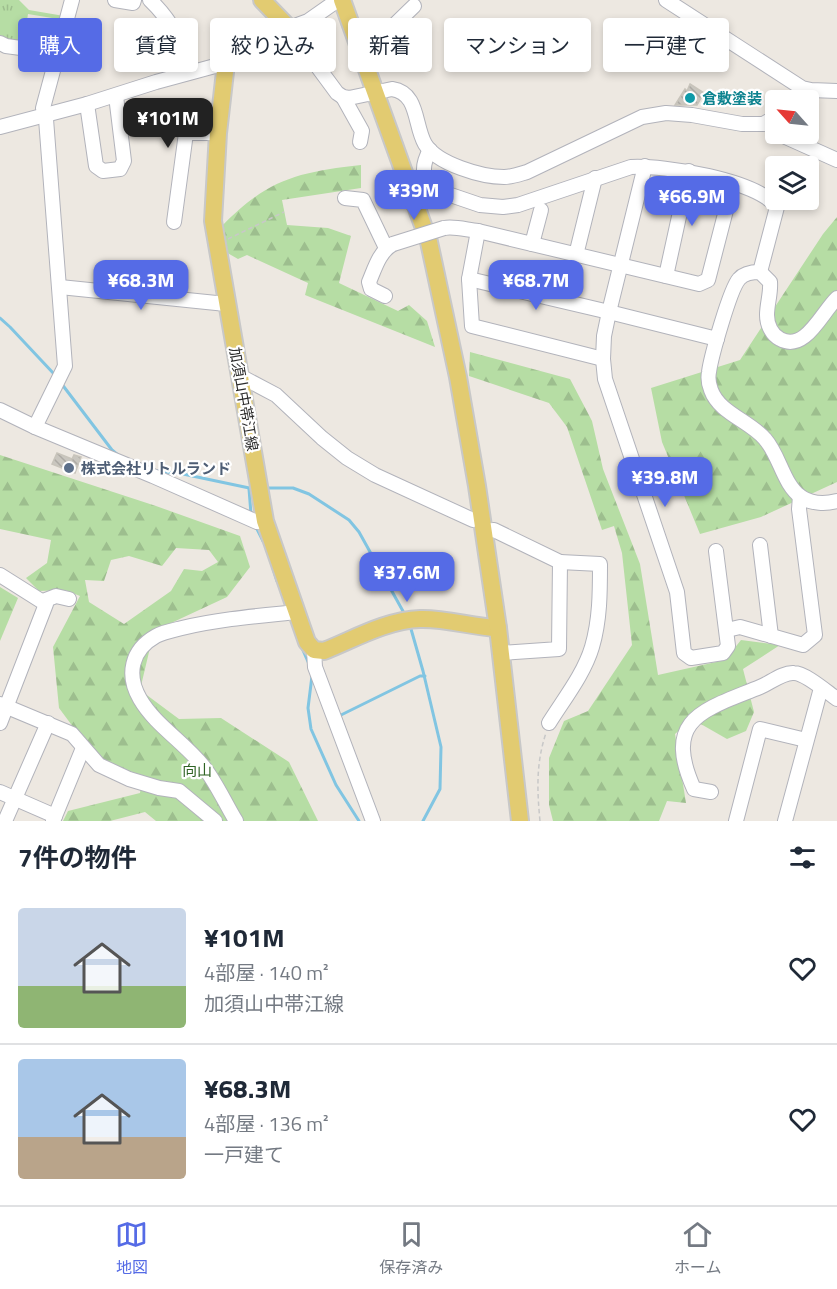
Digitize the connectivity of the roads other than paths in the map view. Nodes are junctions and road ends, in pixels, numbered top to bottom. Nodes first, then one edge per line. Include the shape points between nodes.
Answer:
1 (72, 0) edge
2 (115, 0) edge
3 (134, 0) edge
4 (150, 0) edge
5 (262, 0) edge
6 (340, 0) edge
7 (666, 0) edge
8 (415, 7) edge
9 (67, 18) edge
10 (168, 18) edge
11 (279, 18) edge
12 (313, 18) edge
13 (403, 18) edge
14 (0, 43) edge
15 (18, 48) edge
16 (53, 72) edge
17 (180, 72) edge
18 (224, 72) edge
19 (322, 72) edge
20 (811, 90) edge
21 (819, 90) edge
22 (837, 91) edge
23 (375, 92) junction
24 (116, 96) junction
25 (343, 97) junction
26 (87, 104) junction
27 (44, 112) junction
28 (763, 124) edge
29 (0, 127) edge
30 (218, 133) junction
31 (360, 142) dead end
32 (801, 144) edge
33 (430, 150) junction
34 (837, 160) edge
35 (645, 166) junction
36 (689, 171) junction
37 (595, 178) junction
38 (733, 183) junction
39 (345, 198) dead end
40 (541, 210) dead end
41 (174, 222) dead end
42 (478, 231) junction
43 (532, 244) junction
44 (390, 246) junction
45 (576, 255) junction
46 (619, 265) junction
47 (760, 272) junction
48 (666, 276) junction
49 (469, 279) junction
50 (60, 287) junction
51 (385, 296) dead end
52 (837, 298) edge
53 (226, 304) junction
54 (609, 312) junction
55 (717, 339) junction
56 (603, 359) junction
57 (240, 376) junction
58 (0, 410) edge
59 (35, 428) junction
60 (800, 496) junction
61 (837, 501) edge
62 (265, 521) junction
63 (483, 525) junction
64 (760, 545) dead end
65 (716, 551) dead end
66 (560, 562) junction
67 (0, 575) edge
68 (69, 598) dead end
69 (43, 601) junction
70 (296, 612) junction
71 (498, 628) junction
72 (727, 630) junction
73 (771, 636) junction
74 (314, 650) junction
75 (500, 653) junction
76 (821, 688) junction
77 (837, 699) edge
78 (4, 705) edge
79 (0, 723) edge
80 (48, 723) junction
81 (549, 723) road end
82 (806, 740) junction
83 (83, 748) junction
84 (0, 792) edge
85 (711, 792) dead end
86 (15, 799) junction
87 (54, 818) edge
88 (5, 821) edge
89 (214, 821) edge
90 (236, 821) edge
91 (373, 821) edge
92 (520, 821) edge
93 (736, 821) edge
94 (785, 821) edge

1 - 9 street
2 - 3 street
4 - 10 street
5 - 11 main road
6 - 12 street
6 - 23 main road
7 - 20 street via 795,84
8 - 13 street
14 - 15 street
16 - 27 street
17 - 24 street
18 - 30 main road, 加須山中帯江線
19 - 25 street
21 - 22 street
23 - 25 street
23 - 33 street via 392,88 410,98 424,143
23 - 63 main road via 429,242 458,376
24 - 26 street
24 - 26 street via 124,161 120,168 103,171 96,166
25 - 31 street via 362,130
26 - 27 street
27 - 29 street
27 - 50 street
28 - 33 street via 666,113 642,117 507,178 452,164
30 - 41 street via 186,133
30 - 53 main road, 加須山中帯江線 via 213,221
32 - 34 street
33 - 37 street via 424,160 427,183 433,189 480,206 518,205
35 - 36 street
35 - 37 street
35 - 46 street
36 - 38 street
36 - 48 street
37 - 45 street
38 - 47 street via 771,199 777,207
38 - 48 street via 708,280 699,284
39 - 44 street via 363,200
40 - 43 street
42 - 43 street
42 - 44 street, bridge via 453,226
42 - 49 street
43 - 45 street
44 - 51 street via 377,261 369,282 371,289
45 - 46 street
46 - 48 street
46 - 54 street
47 - 52 street via 770,282 769,326 782,341 792,343 803,338
47 - 55 street via 749,272 739,279
49 - 54 street
49 - 56 street via 472,326
50 - 53 street
50 - 59 street via 65,366
53 - 57 main road, 加須山中帯江線
54 - 55 street
54 - 56 street
55 - 60 street via 709,375 711,391 722,405 764,436 792,489
56 - 72 street via 605,379 677,592 684,653 692,658 723,653 728,646
57 - 62 main road, 加須山中帯江線
57 - 63 street via 276,395 347,458
58 - 59 street
59 - 62 street via 257,522
60 - 61 street via 826,504
60 - 73 street via 815,635 804,645
62 - 70 main road, 加須山中帯江線
63 - 66 street
63 - 71 main road
64 - 73 street
65 - 72 street
66 - 75 street via 559,649
66 - 81 street via 600,564 599,614 592,648
67 - 69 street
68 - 69 street via 56,596
69 - 78 street via 46,604
70 - 74 main road, 加須山中帯江線
70 - 90 street via 229,619 157,635 141,647 131,668 141,701 205,768
71 - 74 main road via 418,619 390,624 324,651
71 - 75 main road
72 - 73 street via 740,627
74 - 91 street via 315,667
75 - 92 main road
76 - 77 street
76 - 82 street
76 - 85 street via 800,674 790,673 689,723 682,750 692,783 698,791
78 - 79 street
78 - 80 street
80 - 83 street via 72,734
80 - 86 street
82 - 93 street via 760,729
82 - 94 street
83 - 87 street
83 - 89 street via 99,765 129,779 179,791
84 - 86 street
86 - 87 street
86 - 88 street

